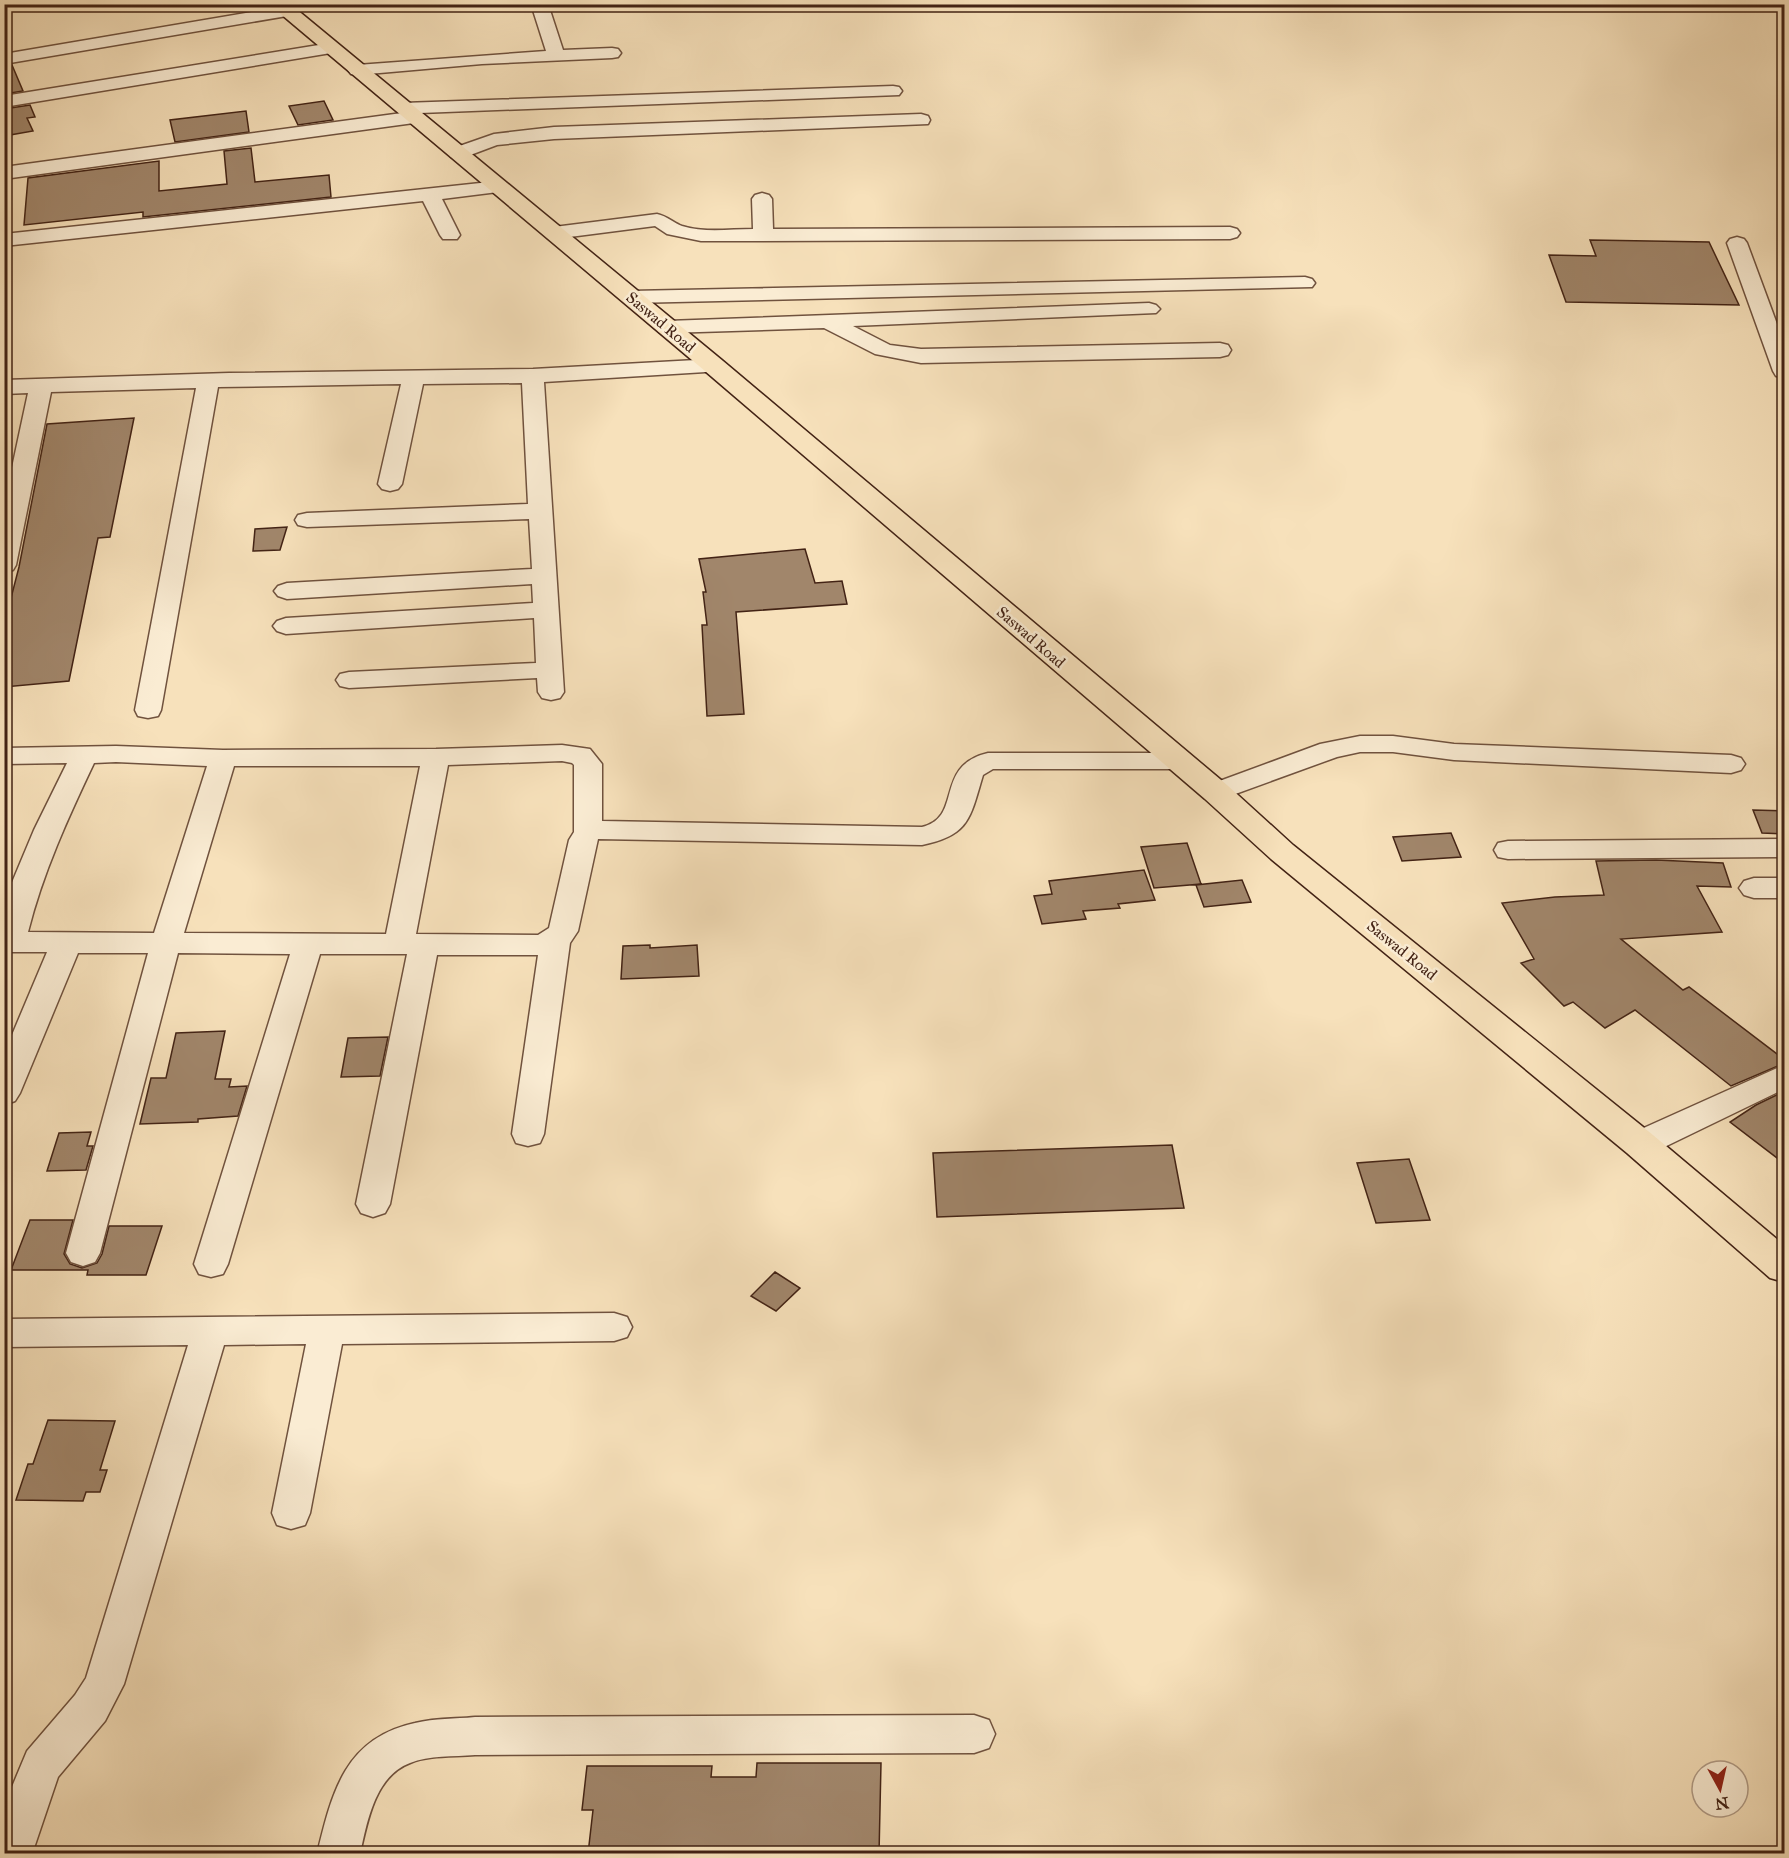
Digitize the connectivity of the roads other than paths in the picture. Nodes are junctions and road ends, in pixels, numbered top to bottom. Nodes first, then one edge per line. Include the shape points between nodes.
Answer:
1 (225, 4) edge
2 (538, 4) edge
3 (201, 8) dead end
4 (282, 8) edge
5 (331, 48) junction
6 (612, 53) dead end
7 (556, 55) junction
8 (4, 59) edge
9 (357, 70) junction
10 (893, 91) dead end
11 (4, 102) edge
12 (408, 112) junction
13 (921, 120) dead end
14 (458, 153) junction
15 (4, 173) edge
16 (499, 188) junction
17 (430, 195) junction
18 (762, 199) dead end
19 (554, 233) junction
20 (1230, 233) dead end
21 (450, 235) dead end
22 (763, 235) junction
23 (4, 240) edge
24 (1737, 243) dead end
25 (1305, 284) dead end
26 (631, 297) junction
27 (1149, 309) dead end
28 (828, 321) junction
29 (1775, 321) edge
30 (667, 327) junction
31 (1220, 350) dead end
32 (714, 366) junction
33 (1785, 371) edge
34 (533, 376) junction
35 (413, 378) junction
36 (208, 381) junction
37 (41, 386) junction
38 (4, 387) edge
39 (390, 484) dead end
40 (540, 511) junction
41 (307, 520) dead end
42 (4, 565) edge
43 (544, 576) junction
44 (287, 591) dead end
45 (546, 610) junction
46 (286, 626) dead end
47 (349, 680) dead end
48 (148, 710) dead end
49 (4, 756) edge
50 (84, 756) junction
51 (435, 757) junction
52 (223, 758) junction
53 (1178, 761) junction
54 (1731, 764) dead end
55 (1216, 792) junction
56 (588, 833) junction
57 (1785, 848) edge
58 (1508, 850) dead end
59 (1754, 888) dead end
60 (1785, 888) edge
61 (555, 940) junction
62 (7, 942) edge
63 (67, 942) junction
64 (166, 943) junction
65 (308, 943) junction
66 (411, 944) junction
67 (1785, 1076) edge
68 (4, 1094) edge
69 (528, 1134) dead end
70 (1640, 1144) junction
71 (373, 1204) dead end
72 (83, 1253) dead end
73 (211, 1264) dead end
74 (1785, 1267) edge
75 (614, 1327) dead end
76 (327, 1330) junction
77 (210, 1331) junction
78 (4, 1333) edge
79 (291, 1513) dead end
80 (974, 1734) dead end
81 (12, 1828) edge
82 (338, 1854) edge

1 - 3 street
2 - 7 street
4 - 5 highway, Saswad Road
4 - 8 street
5 - 9 highway, Saswad Road
5 - 11 street
6 - 7 street
7 - 9 street
9 - 12 highway, Saswad Road
10 - 12 street
12 - 14 highway, Saswad Road
12 - 15 street
13 - 14 street via 554,132 494,140
14 - 16 highway, Saswad Road
16 - 17 street
16 - 19 highway, Saswad Road
17 - 21 street
17 - 23 street
18 - 22 street
19 - 22 street via 657,220 686,233
19 - 26 highway, Saswad Road
20 - 22 street
24 - 29 street
25 - 26 street
26 - 30 highway, Saswad Road
27 - 28 street
28 - 30 street
28 - 31 street via 876,349 921,356
29 - 33 street
30 - 32 highway, Saswad Road
32 - 34 street
32 - 53 highway, Saswad Road
34 - 35 street
34 - 40 street
35 - 36 street
35 - 39 street
36 - 37 street
36 - 48 street
37 - 38 street
37 - 42 street
40 - 41 street
40 - 43 street
43 - 44 street
43 - 45 street
45 - 46 street
45 - 47 street via 550,681
49 - 50 street
50 - 52 street
50 - 62 street via 44,840
51 - 52 street
51 - 56 street via 580,755 588,764
51 - 66 street
52 - 64 street
53 - 55 highway, Saswad Road
53 - 56 street via 988,761 969,775 948,828 922,836 618,829
54 - 55 street via 1360,744 1330,750
55 - 70 highway, Saswad Road via 1282,852
56 - 61 street via 583,840 563,931
57 - 58 street
59 - 60 street
61 - 66 street via 539,945
61 - 69 street
62 - 63 street
63 - 64 street
63 - 68 street
64 - 65 street
64 - 72 street
65 - 66 street
65 - 73 street
66 - 71 street
67 - 70 street
70 - 74 highway, Saswad Road
75 - 76 street
76 - 77 street
76 - 79 street
77 - 78 street
77 - 81 street via 104,1684 90,1708 42,1765
80 - 82 street via 475,1736 412,1742 379,1756 360,1783

